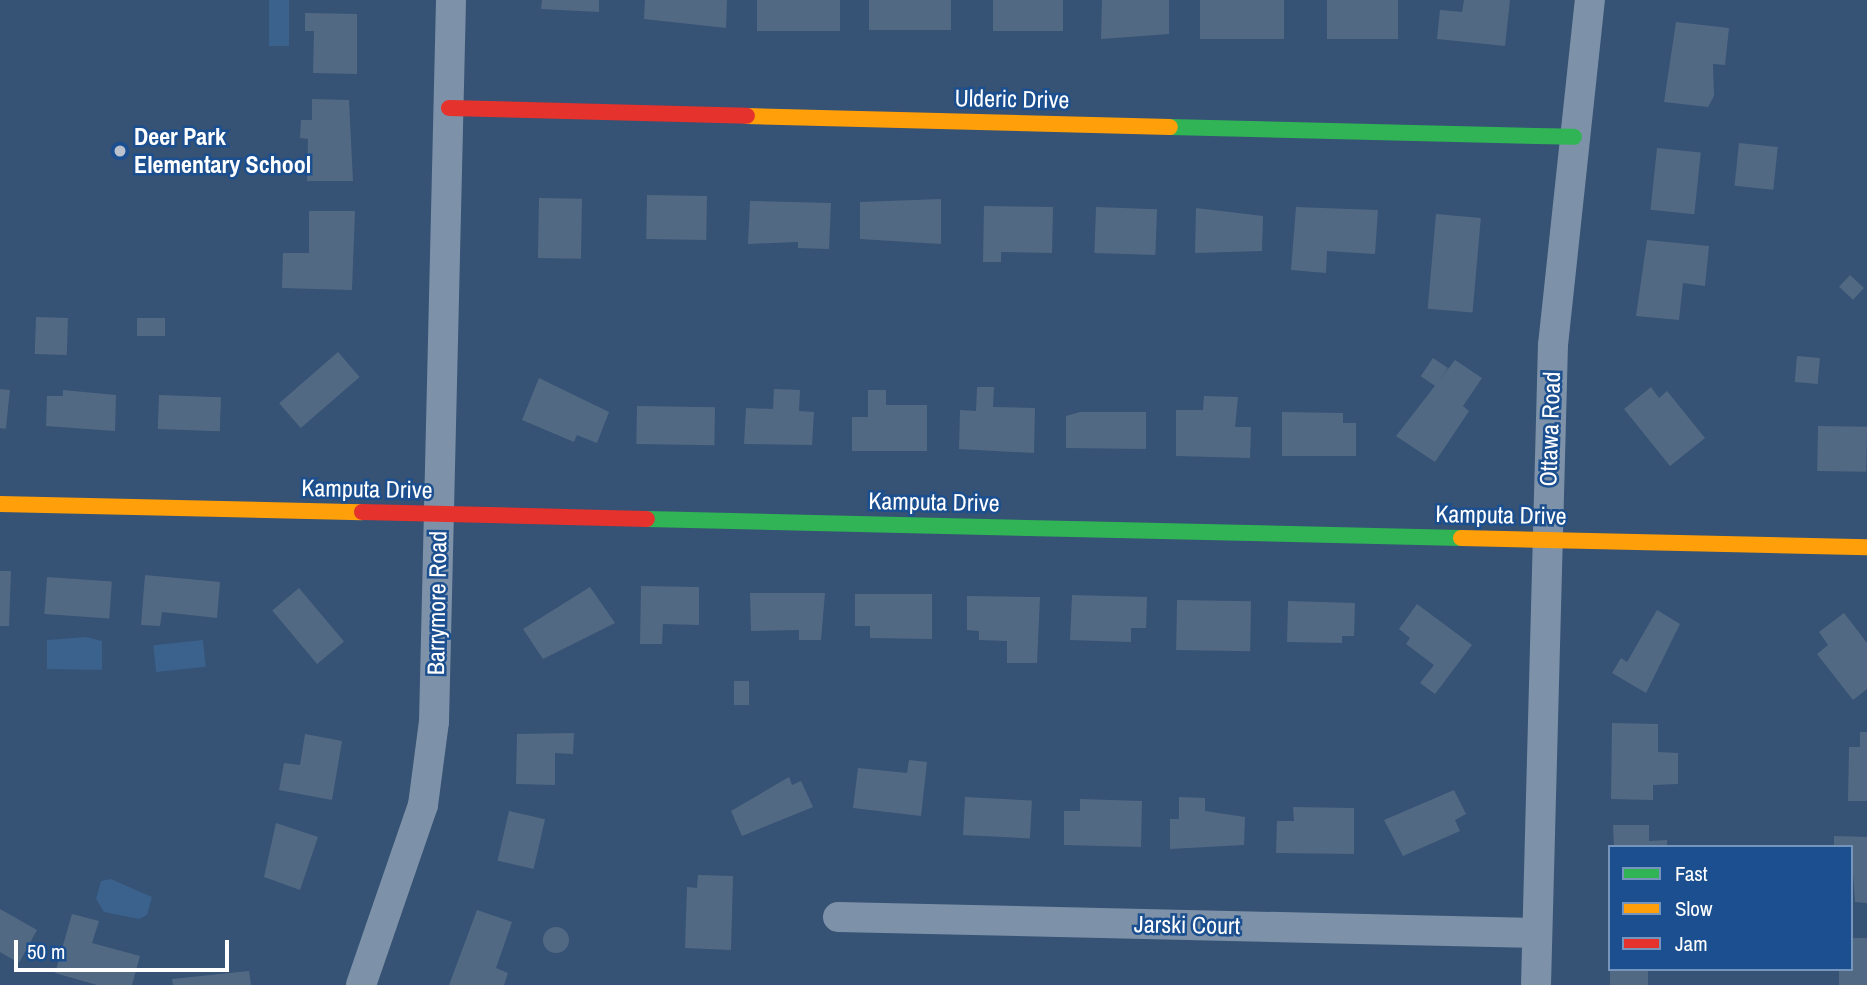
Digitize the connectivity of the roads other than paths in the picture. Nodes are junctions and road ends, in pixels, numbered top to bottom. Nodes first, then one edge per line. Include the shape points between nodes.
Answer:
1 (451, 0) edge
2 (1590, 0) edge
3 (449, 108) junction
4 (1574, 137) junction
5 (0, 504) edge
6 (439, 514) junction
7 (1546, 539) junction
8 (1867, 547) edge
9 (838, 917) dead end
10 (1538, 933) junction
11 (361, 985) edge
12 (1536, 985) edge

1 - 3 street, Barrymore Road
2 - 4 street, Ottawa Road
3 - 4 street, Ulderic Drive
3 - 6 street, Barrymore Road
4 - 7 street, Ottawa Road via 1553,345
5 - 6 street, Kamputa Drive
6 - 7 street, Kamputa Drive
6 - 11 street, Barrymore Road via 434,722 423,805
7 - 8 street, Kamputa Drive
7 - 10 street, Ottawa Road
9 - 10 street, Jarski Court
10 - 12 street, Ottawa Road

